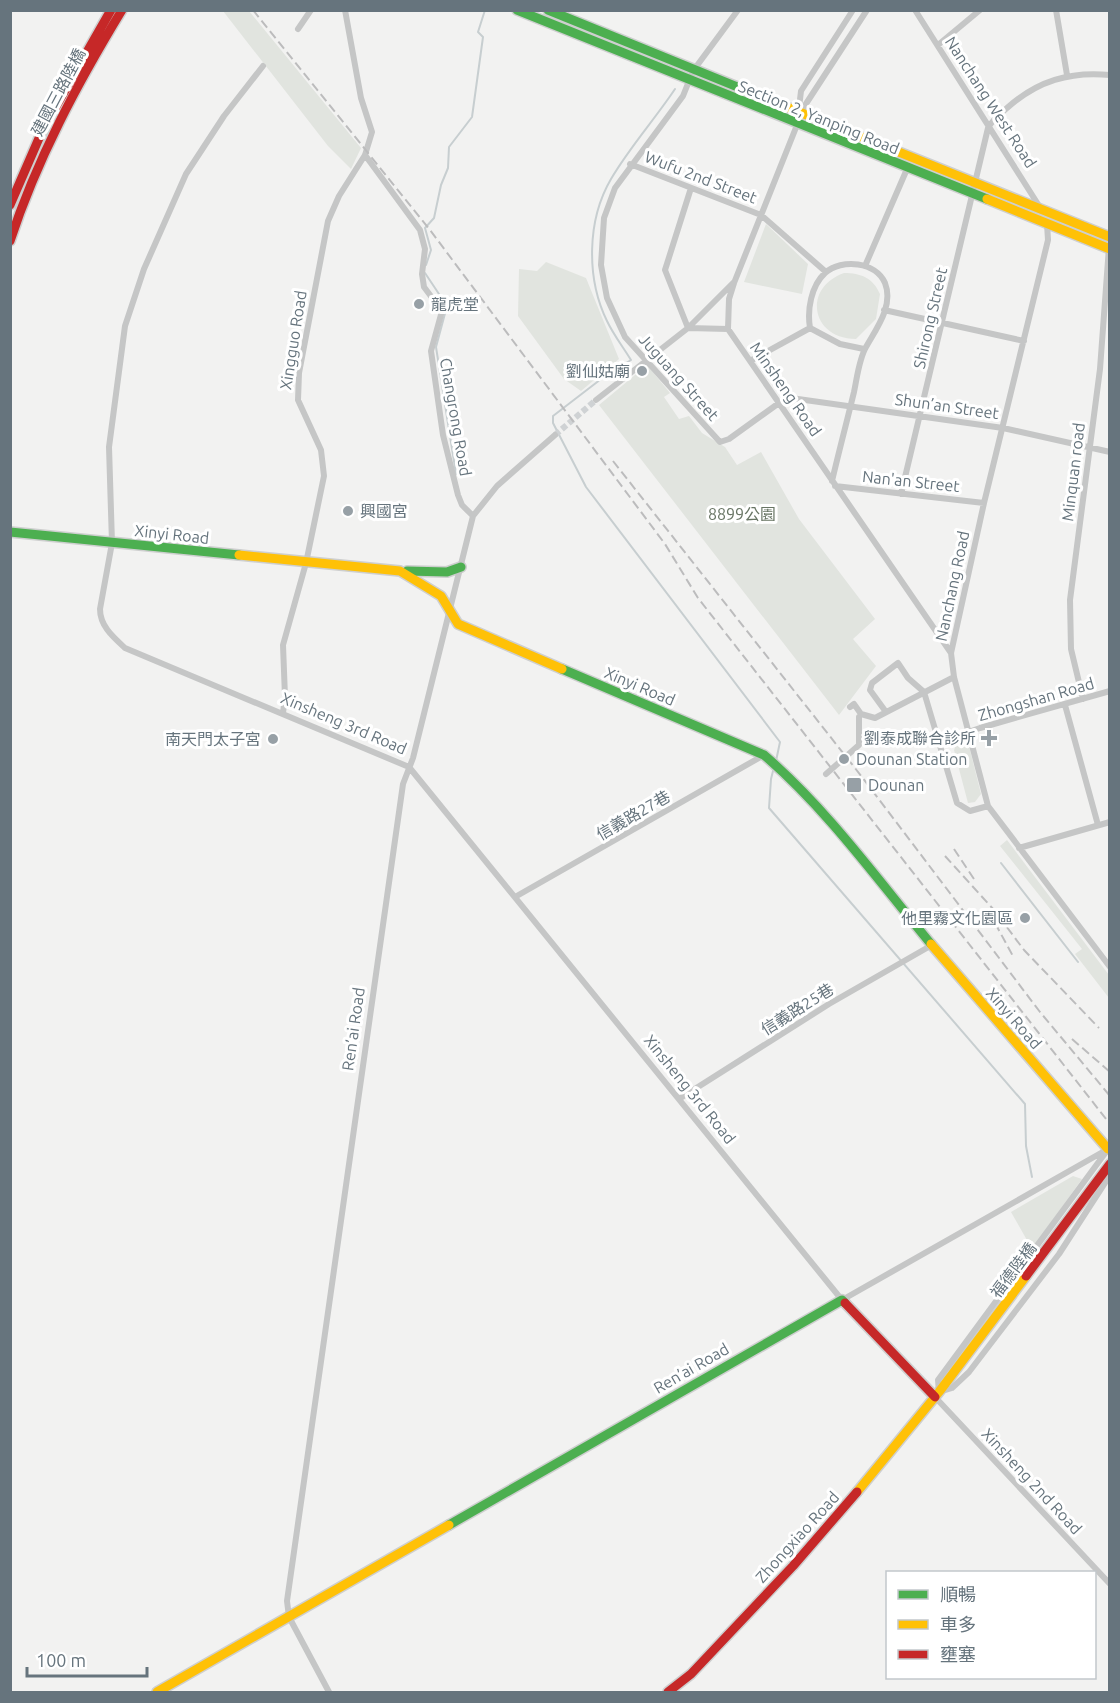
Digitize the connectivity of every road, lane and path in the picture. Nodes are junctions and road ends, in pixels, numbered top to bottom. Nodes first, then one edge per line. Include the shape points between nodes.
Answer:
1 (111, 10) edge
2 (122, 10) edge
3 (311, 10) edge
4 (345, 10) edge
5 (518, 10) edge
6 (548, 10) edge
7 (738, 10) edge
8 (854, 10) edge
9 (867, 10) edge
10 (915, 10) edge
11 (980, 10) edge
12 (1056, 10) edge
13 (298, 29) dead end
14 (938, 45) junction
15 (263, 66) dead end
16 (693, 71) junction
17 (1067, 75) junction
18 (1110, 75) edge
19 (688, 81) junction
20 (799, 113) junction
21 (990, 124) junction
22 (797, 125) junction
23 (365, 155) junction
24 (630, 164) junction
25 (907, 169) junction
26 (973, 183) junction
27 (690, 188) junction
28 (973, 195) junction
29 (10, 205) edge
30 (1042, 210) junction
31 (761, 215) junction
32 (1048, 225) junction
33 (1110, 237) edge
34 (10, 241) edge
35 (1109, 248) edge
36 (865, 266) junction
37 (826, 272) junction
38 (734, 283) junction
39 (885, 310) junction
40 (942, 323) junction
41 (688, 328) junction
42 (810, 328) junction
43 (728, 329) junction
44 (1024, 340) junction
45 (864, 349) junction
46 (645, 360) junction
47 (750, 361) junction
48 (596, 400) tunnel mouth
49 (779, 403) junction
50 (851, 406) junction
51 (921, 416) junction
52 (1003, 428) junction
53 (555, 435) tunnel mouth
54 (1090, 447) junction
55 (1110, 452) edge
56 (833, 484) junction
57 (901, 494) junction
58 (984, 503) junction
59 (473, 516) junction
60 (10, 532) edge
61 (112, 543) junction
62 (306, 563) junction
63 (461, 567) junction
64 (400, 571) junction
65 (450, 614) junction
66 (951, 653) junction
67 (954, 677) junction
68 (924, 692) junction
69 (1110, 692) edge
70 (1083, 699) junction
71 (1065, 705) junction
72 (850, 707) dead end
73 (886, 712) junction
74 (283, 713) junction
75 (859, 717) dead end
76 (969, 732) junction
77 (939, 742) junction
78 (764, 755) junction
79 (409, 767) junction
80 (825, 774) dead end
81 (988, 806) junction
82 (1110, 822) edge
83 (1098, 825) junction
84 (1019, 848) junction
85 (515, 897) junction
86 (932, 945) junction
87 (1110, 967) edge
88 (679, 1099) junction
89 (1109, 1149) edge
90 (1110, 1164) edge
91 (1110, 1175) edge
92 (842, 1300) junction
93 (937, 1395) junction
94 (1110, 1584) edge
95 (290, 1617) junction
96 (157, 1692) edge
97 (329, 1692) edge
98 (668, 1692) edge

1 - 29 main road, 建國三路陸橋 via 58,96
2 - 34 main road, 建國三路陸橋 via 69,96
3 - 13 street
4 - 23 street, Xingguo Road via 361,98 372,132
5 - 19 main road, Section 2, Yanping Road
6 - 16 main road, Section 2, Yanping Road
7 - 16 street, Juguang Street
8 - 20 street via 801,92
9 - 20 street
10 - 14 street, Nanchang West Road
11 - 14 street
12 - 17 street
14 - 21 street, Nanchang West Road
15 - 61 street, Xinsheng 3rd Road via 186,174 170,204 134,297 125,326 109,447
16 - 19 street, Juguang Street
16 - 20 main road, Section 2, Yanping Road
17 - 18 street
17 - 21 street via 1032,89
19 - 22 main road, Section 2, Yanping Road
19 - 24 street, Juguang Street via 683,96
20 - 22 street
20 - 26 main road, Section 2, Yanping Road
21 - 26 street, Shirong Street
21 - 30 street, Nanchang West Road
22 - 25 main road, Section 2, Yanping Road
22 - 31 street
23 - 59 street, Changrong Road via 420,230 425,249 424,287 442,311 431,351 443,435 458,495
23 - 62 street, Xingguo Road via 328,221 299,373 298,400 318,440 324,466
24 - 27 street, Wufu 2nd Street
24 - 46 street, Juguang Street via 615,188 604,218 601,265 607,298 617,322
25 - 28 main road, Section 2, Yanping Road
25 - 36 street
26 - 28 street, Shirong Street
26 - 30 main road, Section 2, Yanping Road
27 - 31 street, Wufu 2nd Street
27 - 41 street via 665,270
28 - 32 main road, Section 2, Yanping Road
28 - 40 street, Shirong Street
30 - 32 street, Nanchang Road
30 - 33 main road, Section 2, Yanping Road
31 - 37 street
31 - 38 street
32 - 35 main road, Section 2, Yanping Road
32 - 44 street, Nanchang Road via 1048,240
35 - 54 street, Minquan road
36 - 37 street via 844,265
36 - 39 street via 884,282
37 - 42 street via 807,312
38 - 41 street
38 - 43 street
39 - 40 street
39 - 45 street
40 - 44 street
40 - 51 street, Shirong Street
41 - 43 street
41 - 46 street
42 - 45 street via 840,344
42 - 47 street
43 - 47 street, Minsheng Road
44 - 52 street, Nanchang Road
45 - 50 street
46 - 48 street
46 - 49 street, Juguang Street via 720,442
47 - 49 street, Minsheng Road
49 - 50 street, Shun’an Street via 791,398
49 - 56 street, Minsheng Road
50 - 51 street, Shun’an Street
50 - 56 street
51 - 52 street, Shun’an Street
51 - 57 street, Shirong Street
52 - 54 street, Shun’an Street
52 - 58 street, Nanchang Road
53 - 59 street via 497,486
54 - 55 street, Shun’an Street
54 - 70 street, Minquan road via 1070,600 1071,649
56 - 57 street, Nan'an Street
56 - 66 street, Minsheng Road
57 - 58 street, Nan'an Street
58 - 66 street, Nanchang Road
59 - 63 street
60 - 61 main road, Xinyi Road
61 - 62 main road, Xinyi Road
61 - 74 street, Xinsheng 3rd Road via 100,609 100,618 111,636 125,648
62 - 64 main road, Xinyi Road
62 - 74 street, Xingguo Road via 283,645
63 - 64 main road via 447,572
63 - 65 street
64 - 65 main road, Xinyi Road via 433,589
65 - 78 main road, Xinyi Road via 458,624 509,647
65 - 79 street
66 - 67 street, Nanchang Road
67 - 68 street
67 - 76 street, Nanchang Road
68 - 73 street
68 - 73 street via 898,663 872,683 870,690
68 - 77 street
69 - 70 street, Zhongshan Road
70 - 71 street, Zhongshan Road
71 - 76 street, Zhongshan Road
71 - 83 street
72 - 73 street via 854,704 861,714 875,718
74 - 79 street, Xinsheng 3rd Road
75 - 80 street, bridge via 859,746
76 - 77 street, Zhongshan Road
76 - 81 street, Nanchang Road
77 - 81 street via 957,803 970,811
78 - 85 street, 信義路27巷
78 - 86 main road, Xinyi Road via 784,771
79 - 85 street, Xinsheng 3rd Road
79 - 95 street, Ren’ai Road via 403,784 320,1365 287,1601
81 - 84 street, Nanchang Road
82 - 83 street
83 - 84 street
84 - 87 street, Nanchang Road
85 - 88 street, Xinsheng 3rd Road
86 - 88 street, 信義路25巷 via 829,1004
86 - 89 main road, Xinyi Road
88 - 92 street, Xinsheng 3rd Road
89 - 92 street, Ren’ai Road
89 - 93 street, Zhongxiao Road via 938,1380
90 - 93 main road, 福德陸橋
91 - 93 street, Zhongxiao Road via 1059,1254 969,1372 952,1388
92 - 93 main road, Xinsheng 3rd Road
92 - 95 main road, Ren’ai Road
93 - 94 street, Xinsheng 2nd Road
93 - 98 main road, Zhongxiao Road via 793,1566 691,1674
95 - 96 main road, Ren’ai Road
95 - 97 street

